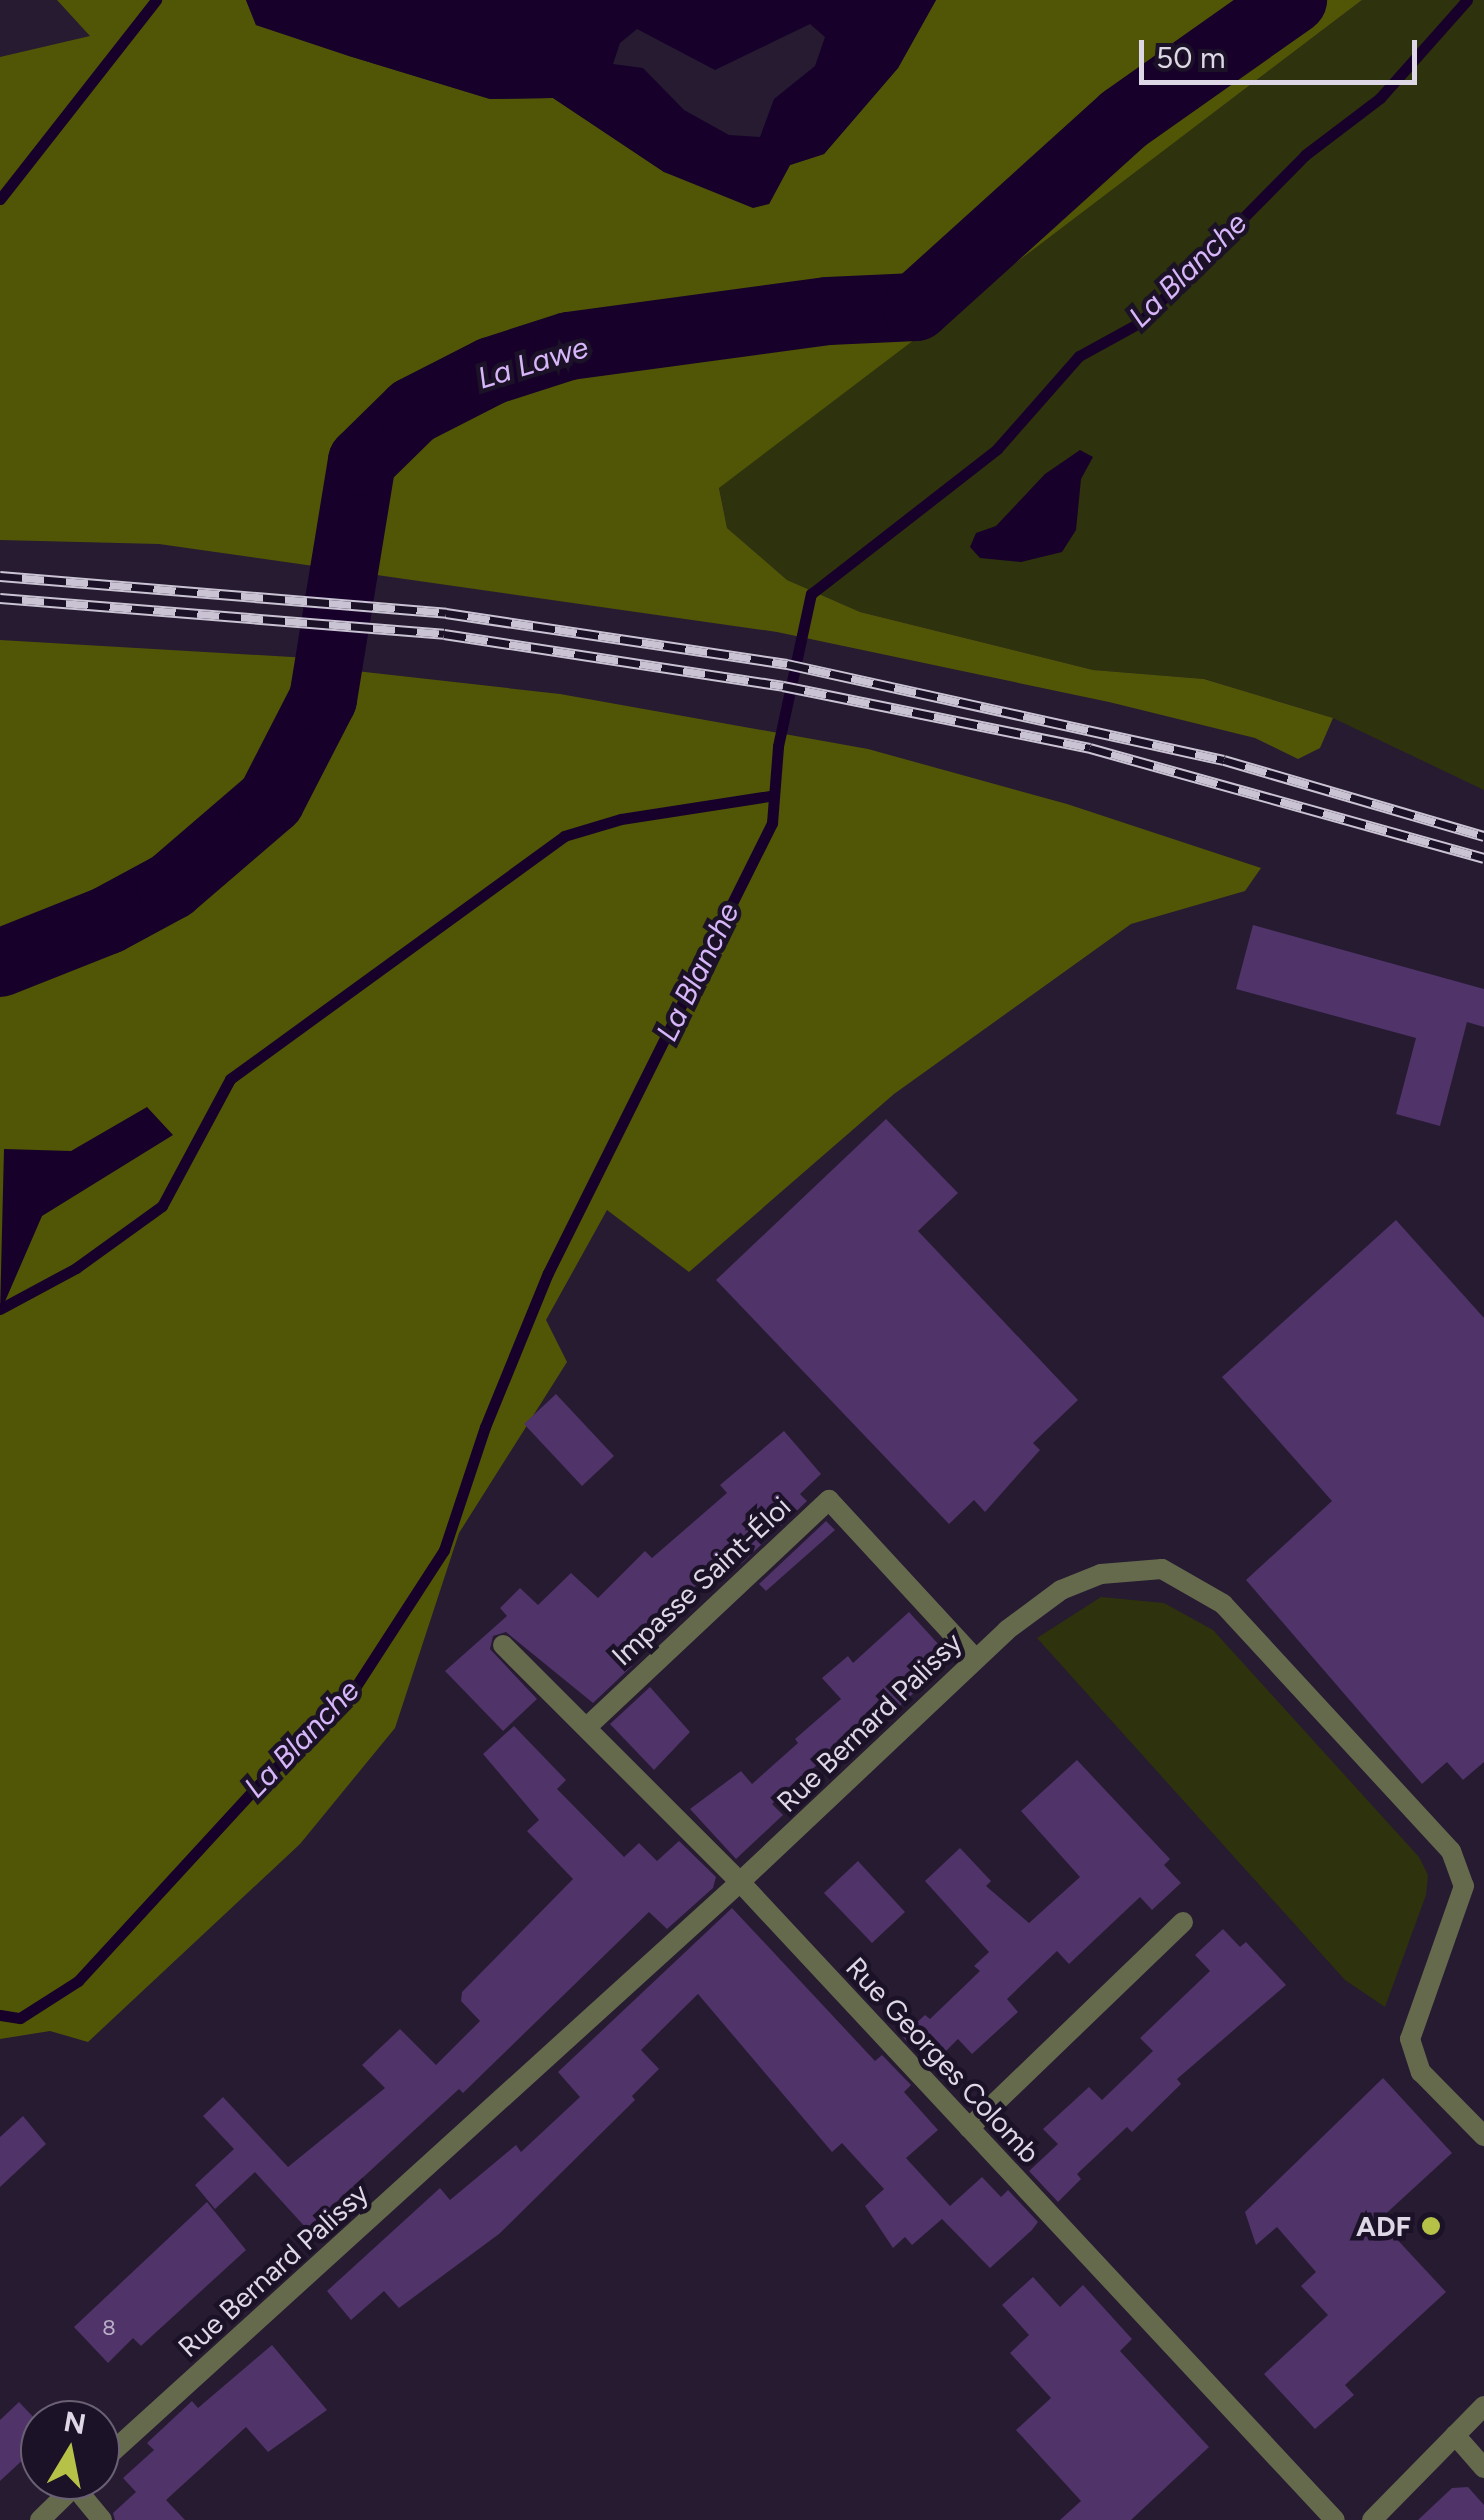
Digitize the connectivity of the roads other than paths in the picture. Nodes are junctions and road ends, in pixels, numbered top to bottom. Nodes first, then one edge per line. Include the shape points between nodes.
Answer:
1 (503, 1645) dead end
2 (975, 1658) junction
3 (586, 1727) junction
4 (740, 1882) junction
5 (1183, 1922) dead end
6 (969, 2128) junction
7 (1484, 2136) edge
8 (1484, 2406) edge
9 (1454, 2435) junction
10 (120, 2445) edge
11 (1484, 2468) edge
12 (60, 2500) edge
13 (40, 2520) edge
14 (1335, 2520) edge
15 (1372, 2520) edge

1 - 3 street, Rue Georges Colomb
2 - 3 street, Impasse Saint-Éloi via 829,1500
2 - 4 street, Rue Bernard Palissy
2 - 7 street, Rue Bernard Palissy via 1060,1590 1117,1570 1162,1569 1223,1604 1451,1851 1464,1886 1410,2039 1421,2072
3 - 4 street, Rue Georges Colomb
4 - 6 street, Rue Georges Colomb
4 - 10 street, Rue Bernard Palissy
5 - 6 street
6 - 14 street, Rue Georges Colomb
8 - 9 street
9 - 11 street
9 - 15 street
12 - 13 street

